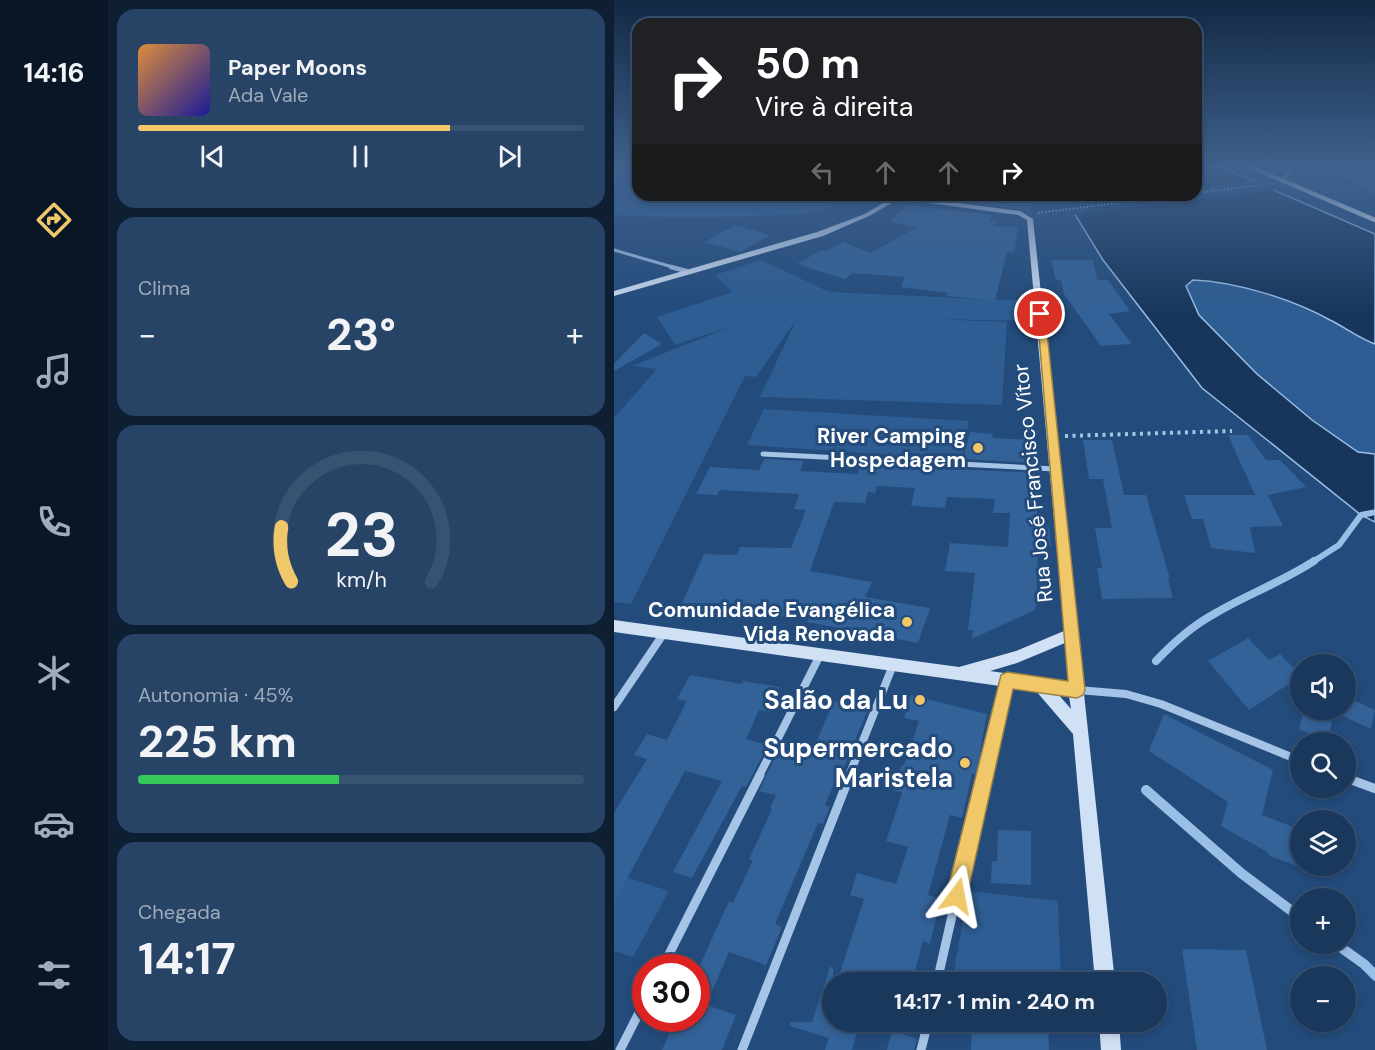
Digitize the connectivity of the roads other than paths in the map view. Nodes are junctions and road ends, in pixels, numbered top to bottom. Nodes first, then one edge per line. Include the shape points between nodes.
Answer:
1 (865, 216) edge
2 (1025, 216) edge
3 (614, 250) edge
4 (691, 272) junction
5 (614, 294) edge
6 (763, 454) dead end
7 (1055, 469) junction
8 (614, 626) edge
9 (665, 633) junction
10 (1072, 634) junction
11 (820, 654) junction
12 (893, 665) junction
13 (956, 674) junction
14 (1007, 680) junction
15 (1040, 685) junction
16 (1077, 690) junction
17 (614, 707) edge
18 (1081, 733) junction
19 (1290, 757) edge
20 (1356, 782) edge
21 (1376, 789) edge
22 (669, 954) edge
23 (939, 972) edge
24 (1104, 972) edge
25 (632, 1026) edge
26 (926, 1032) edge
27 (1110, 1032) edge
28 (620, 1050) edge
29 (742, 1050) edge
30 (921, 1050) edge
31 (1111, 1050) edge

1 - 4 main road via 820,234
2 - 7 main road, Rua José Francisco Vítor via 1030,219
3 - 4 street
4 - 5 main road
6 - 7 street
7 - 10 main road, Rua José Francisco Vítor
8 - 9 main road
9 - 11 main road
9 - 17 street
10 - 13 main road via 1017,657
10 - 16 main road, Rua José Francisco Vítor
11 - 12 main road
11 - 22 street
12 - 13 main road
12 - 29 street
13 - 14 main road
14 - 15 main road
14 - 23 street
15 - 16 main road
15 - 18 main road
16 - 18 main road, Rua José Francisco Vítor
16 - 19 street via 1126,694 1161,704
18 - 24 main road, Rua José Francisco Vítor
20 - 21 street
25 - 28 street
26 - 30 street
27 - 31 main road

